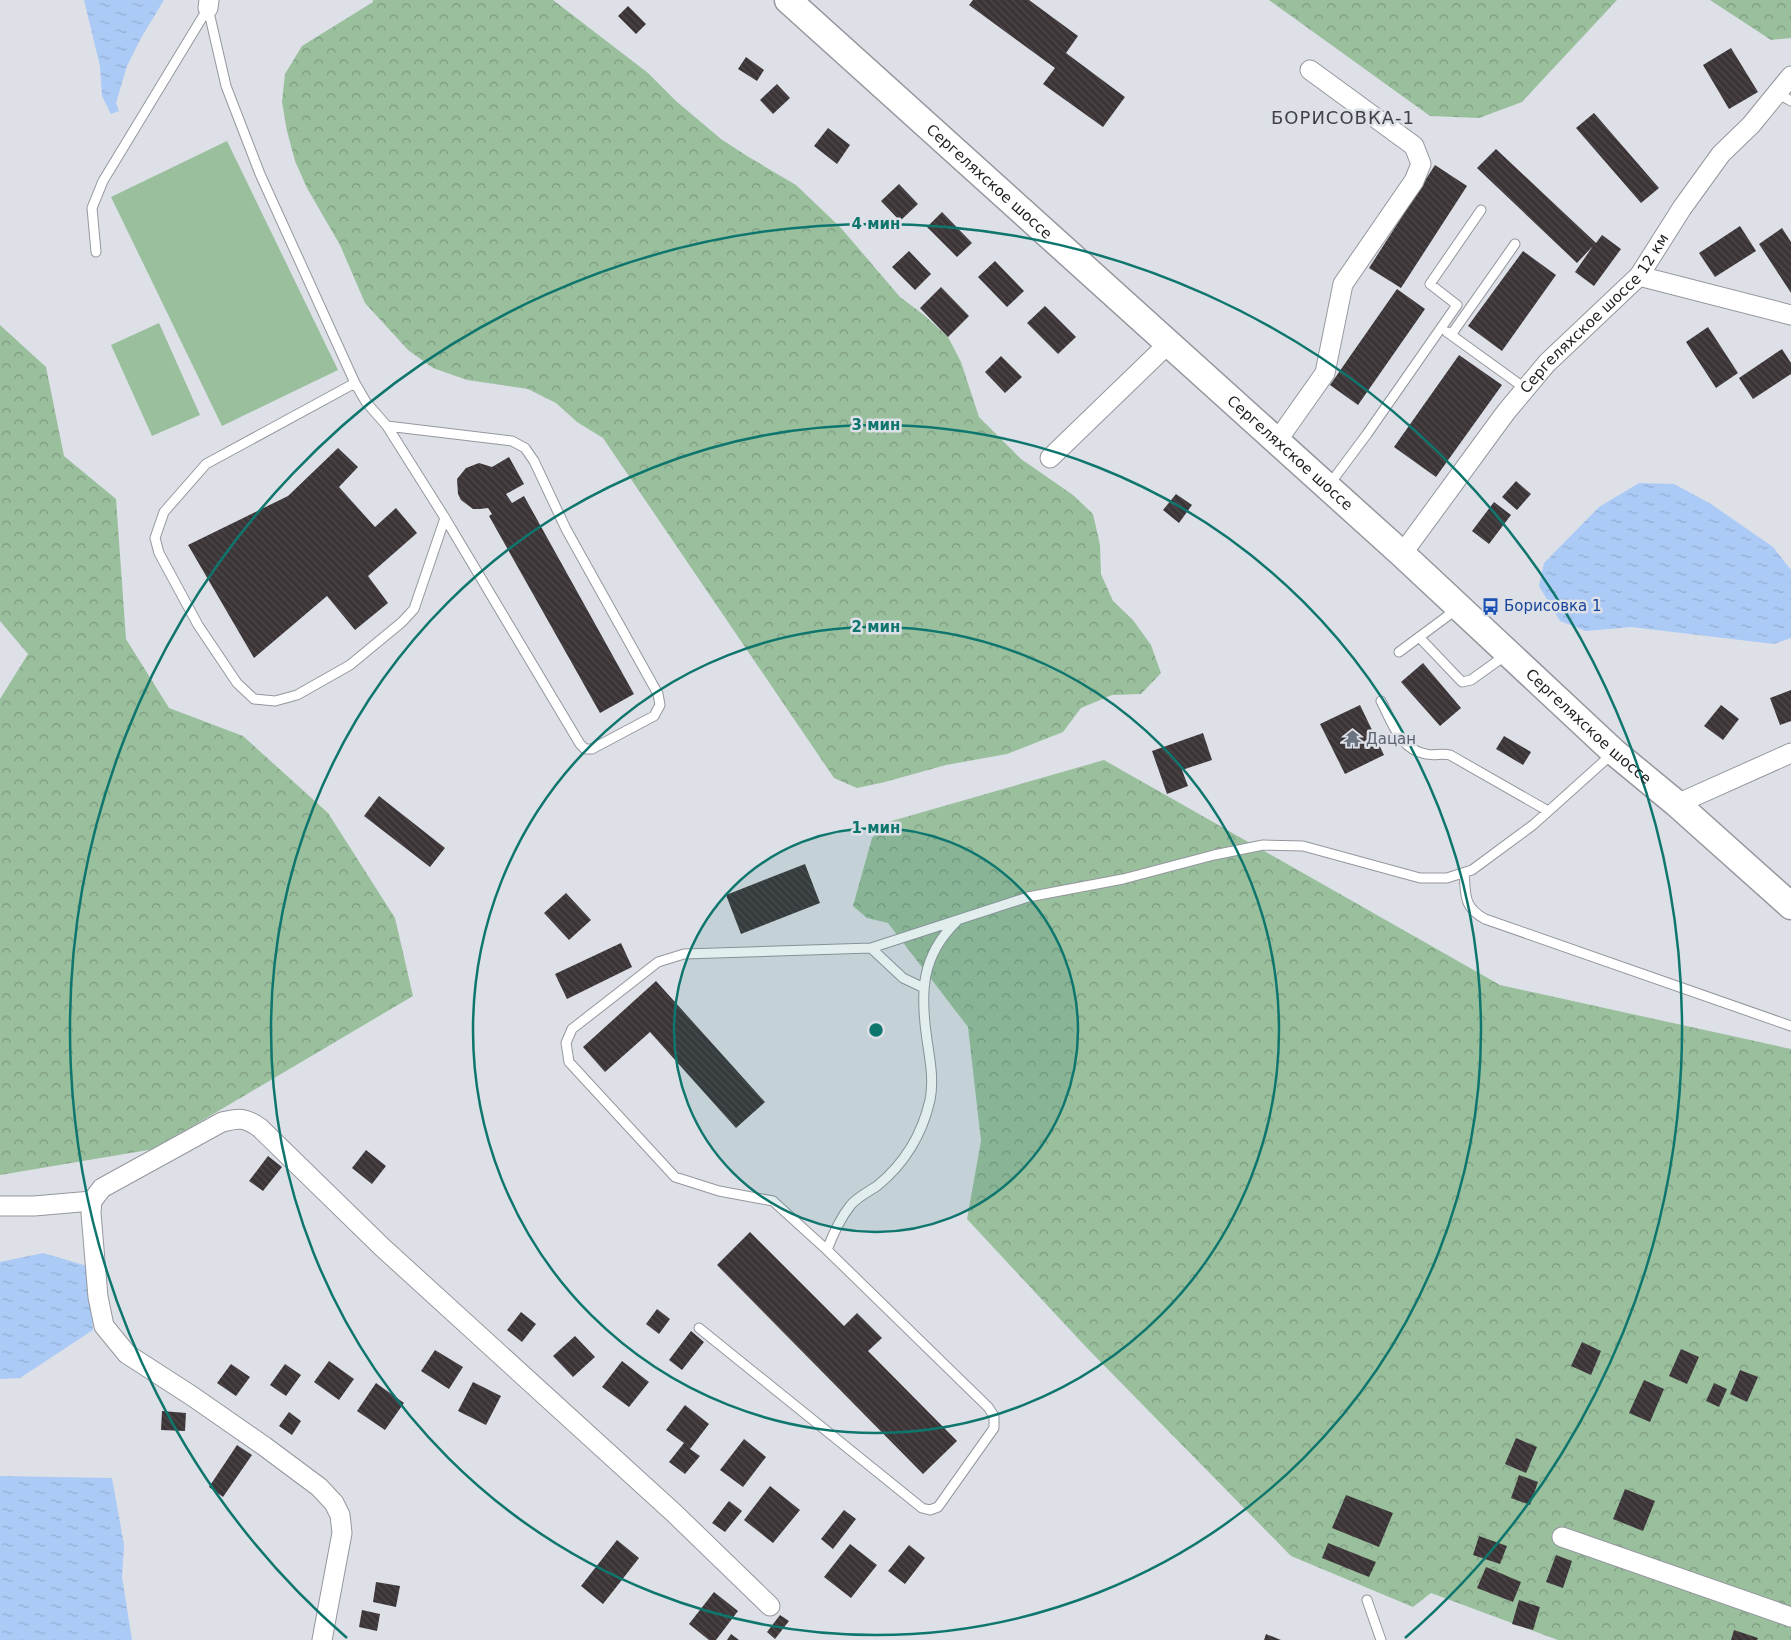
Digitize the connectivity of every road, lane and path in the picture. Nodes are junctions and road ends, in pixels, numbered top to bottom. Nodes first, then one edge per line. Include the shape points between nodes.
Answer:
1 (788, 0) edge
2 (208, 4) edge
3 (1310, 70) dead end
4 (1791, 76) edge
5 (1784, 97) edge
6 (1481, 210) dead end
7 (1515, 244) dead end
8 (96, 252) dead end
9 (1638, 276) junction
10 (1791, 316) edge
11 (1440, 328) junction
12 (1451, 336) junction
13 (1169, 343) junction
14 (355, 383) junction
15 (1526, 389) junction
16 (387, 426) junction
17 (1277, 441) junction
18 (1050, 458) dead end
19 (1328, 487) junction
20 (446, 518) junction
21 (1402, 554) junction
22 (1459, 607) junction
23 (1419, 636) junction
24 (1399, 652) dead end
25 (1509, 653) junction
26 (1381, 701) dead end
27 (1614, 752) junction
28 (1791, 753) edge
29 (1677, 804) junction
30 (1548, 811) junction
31 (1464, 873) junction
32 (1791, 906) edge
33 (959, 919) junction
34 (871, 948) junction
35 (924, 988) junction
36 (1791, 1026) edge
37 (92, 1201) junction
38 (0, 1206) edge
39 (827, 1250) junction
40 (699, 1328) dead end
41 (1562, 1538) dead end
42 (1367, 1600) dead end
43 (770, 1606) dead end
44 (1791, 1616) edge
45 (322, 1640) edge
46 (1381, 1640) edge

1 - 13 main road, Сергеляхское шоссе
2 - 8 lane via 103,181 92,208
2 - 14 lane via 226,86 260,174
3 - 17 street via 1414,146 1421,164 1414,181 1343,284 1325,373
4 - 5 street, Сергеляхское шоссе 12 км
5 - 9 street, Сергеляхское шоссе 12 км via 1721,154
6 - 11 lane via 1430,284 1457,305
7 - 12 lane
9 - 10 street
9 - 15 street, Сергеляхское шоссе 12 км via 1547,363
11 - 12 lane
11 - 19 lane
12 - 15 lane
13 - 17 main road, Сергеляхское шоссе
13 - 18 street
14 - 16 lane via 366,402
14 - 20 lane via 206,464 164,512 155,538 159,553 198,625 237,683 254,698 275,701 297,695 350,665 414,609
15 - 21 street, Сергеляхское шоссе 12 км
16 - 20 lane
16 - 20 lane via 512,441 525,448 658,694 660,705 654,716 592,749 580,744
17 - 19 main road, Сергеляхское шоссе
19 - 21 main road, Сергеляхское шоссе
21 - 22 main road, Сергеляхское шоссе
22 - 23 lane
22 - 25 main road, Сергеляхское шоссе
23 - 24 lane
23 - 25 lane via 1462,682 1471,680
25 - 27 main road, Сергеляхское шоссе
26 - 30 lane via 1402,742 1414,751 1428,755 1450,754
27 - 29 main road, Сергеляхское шоссе
27 - 30 lane
28 - 29 street
29 - 32 main road, Сергеляхское шоссе
30 - 31 lane
31 - 33 lane via 1447,878 1420,878 1303,846 1263,845 1123,879 1028,897
31 - 36 lane via 1467,903 1474,913 1485,919
33 - 34 lane
33 - 35 lane via 937,944 926,969
34 - 35 lane via 903,978
34 - 39 lane via 684,954 658,962 572,1029 566,1043 569,1062 675,1177 772,1200
35 - 39 lane via 932,1069 930,1100 918,1135 904,1160 878,1185 851,1204 836,1226
37 - 38 street
37 - 43 street via 102,1188 222,1122 237,1118 249,1120 382,1247 674,1513
37 - 45 street via 90,1213 98,1297 104,1326 127,1354 264,1446 320,1487 334,1503 340,1515 342,1533
39 - 40 lane via 994,1416 994,1428 938,1507 922,1508
41 - 44 street
42 - 46 lane

